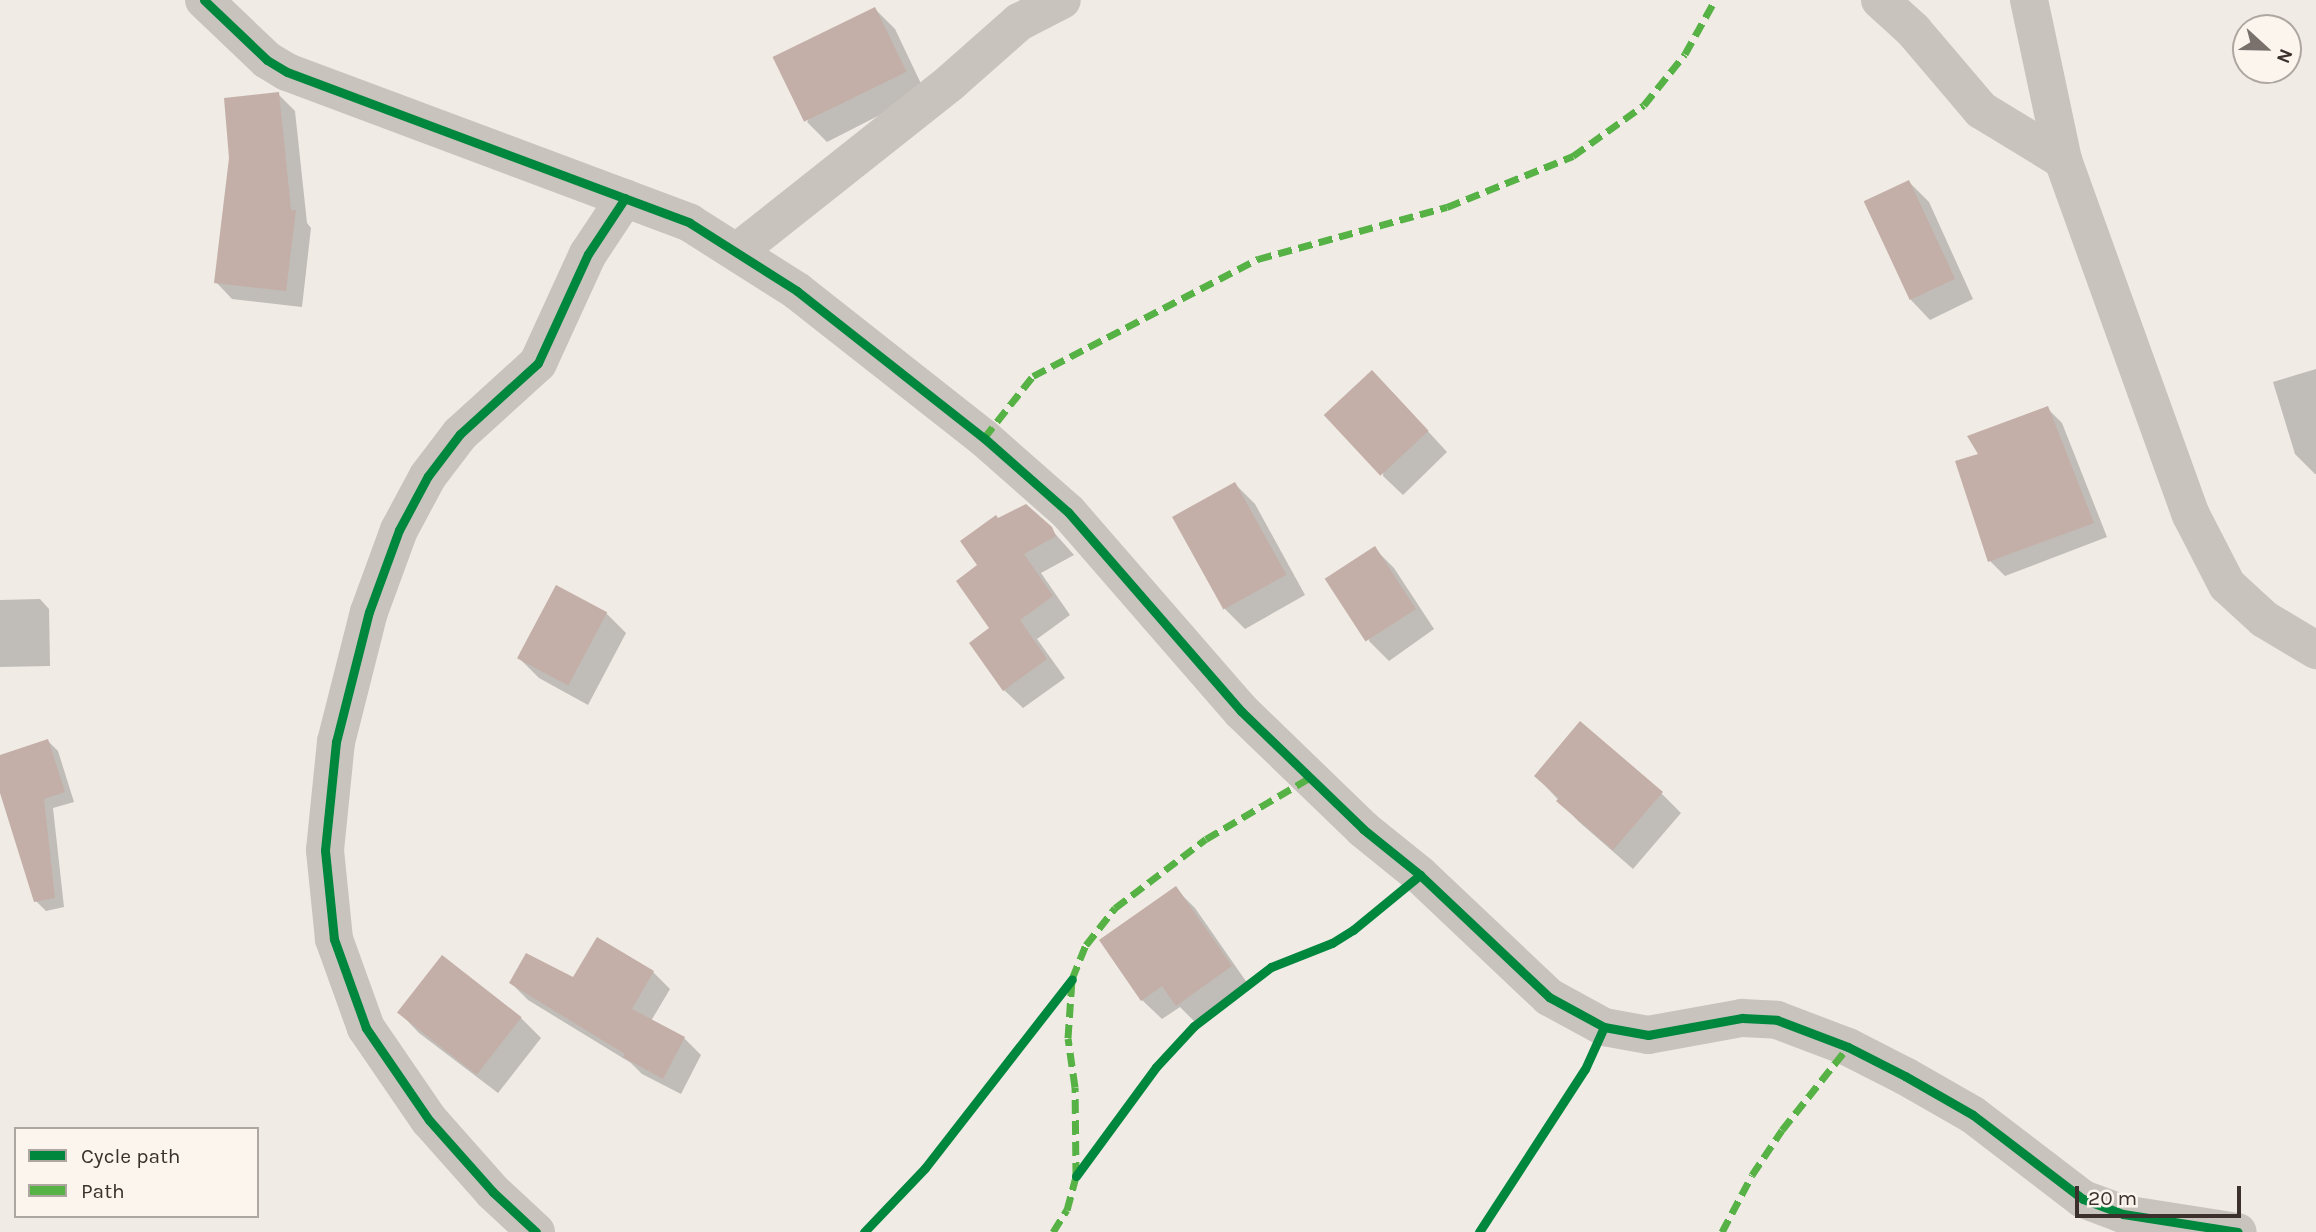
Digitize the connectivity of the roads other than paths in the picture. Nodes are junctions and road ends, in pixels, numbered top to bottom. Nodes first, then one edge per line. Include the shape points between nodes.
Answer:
1 (204, 0) edge
2 (1062, 0) edge
3 (1880, 0) edge
4 (2029, 0) edge
5 (2063, 160) junction
6 (625, 198) junction
7 (738, 251) junction
8 (2316, 650) edge
9 (536, 1232) edge
10 (2238, 1232) edge

1 - 6 street via 267,60 287,72
2 - 7 street via 1019,22 951,82
3 - 5 street via 1913,30 1992,120
4 - 5 street
5 - 8 street via 2191,515 2227,585 2264,619
6 - 7 street via 690,223
6 - 9 street via 588,254 538,363 460,434 428,476 399,530 369,612 336,742 325,850 334,939 366,1028 429,1120
7 - 10 street via 850,330 1068,512 1241,711 1549,997 1604,1027 1648,1035 1742,1017 1777,1020 1848,1047 1973,1115 2083,1199 2123,1214

